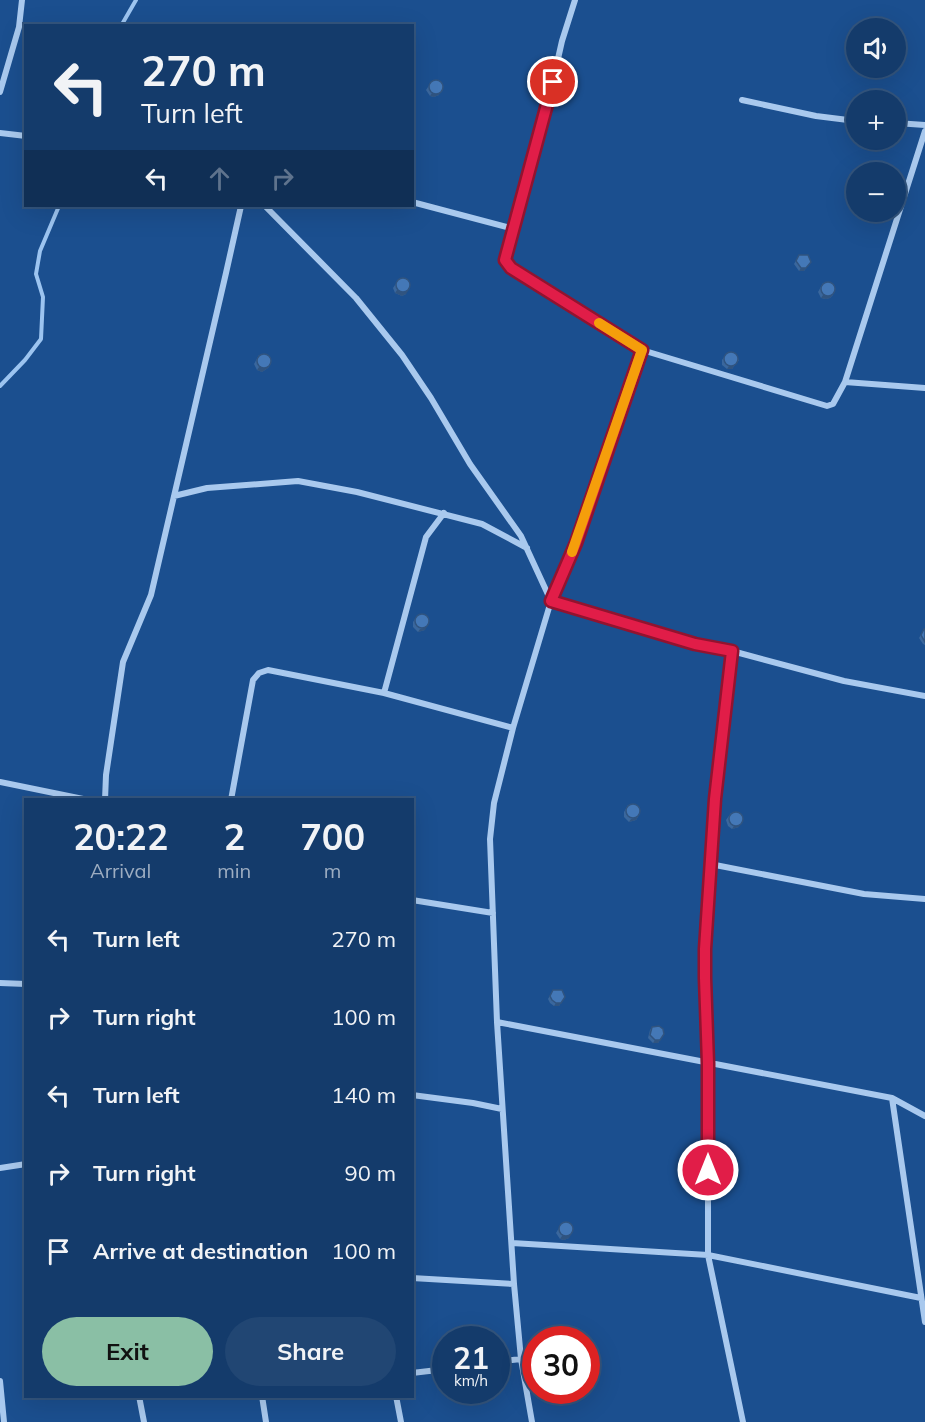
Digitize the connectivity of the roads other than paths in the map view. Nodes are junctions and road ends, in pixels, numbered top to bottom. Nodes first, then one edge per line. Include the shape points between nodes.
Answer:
1 (22, 0) edge
2 (575, 0) edge
3 (0, 92) edge
4 (742, 100) dead end
5 (846, 120) edge
6 (906, 123) edge
7 (925, 124) edge
8 (925, 132) edge
9 (0, 133) edge
10 (24, 136) edge
11 (414, 203) edge
12 (241, 207) edge
13 (266, 207) edge
14 (514, 229) junction
15 (642, 350) junction
16 (845, 382) junction
17 (925, 388) edge
18 (174, 496) junction
19 (444, 513) junction
20 (527, 548) junction
21 (551, 601) junction
22 (732, 651) junction
23 (384, 693) junction
24 (925, 696) edge
25 (513, 728) junction
26 (0, 782) edge
27 (78, 798) edge
28 (105, 798) edge
29 (231, 798) edge
30 (710, 864) junction
31 (925, 899) edge
32 (414, 900) edge
33 (493, 913) junction
34 (0, 983) edge
35 (24, 984) edge
36 (497, 1022) junction
37 (708, 1063) junction
38 (414, 1095) edge
39 (892, 1098) junction
40 (502, 1109) junction
41 (925, 1116) edge
42 (24, 1164) edge
43 (0, 1168) edge
44 (512, 1243) junction
45 (708, 1255) junction
46 (414, 1278) edge
47 (514, 1284) junction
48 (921, 1298) junction
49 (925, 1322) edge
50 (521, 1359) junction
51 (510, 1360) edge
52 (432, 1371) edge
53 (414, 1373) edge
54 (0, 1381) edge
55 (139, 1398) edge
56 (262, 1398) edge
57 (396, 1398) edge
58 (4, 1422) edge
59 (144, 1422) edge
60 (266, 1422) edge
61 (400, 1422) edge
62 (532, 1422) edge
63 (743, 1422) edge

1 - 3 street via 19,27
2 - 14 street
4 - 5 street
6 - 7 street
8 - 16 street
9 - 10 street
11 - 14 street
12 - 18 street
13 - 20 street via 356,298 402,354
14 - 15 street via 505,260 511,268
15 - 16 street via 827,406 834,404
15 - 21 street via 576,543
16 - 17 street
18 - 19 street via 207,488 298,481
18 - 28 street via 151,596 123,662
19 - 20 street via 482,524
19 - 23 street via 426,537
20 - 21 street
21 - 22 street via 695,644
21 - 25 street
22 - 24 street via 844,681
22 - 30 street
23 - 25 street
23 - 29 street via 268,670 258,673 253,680
25 - 33 street via 491,830
26 - 27 street
30 - 31 street via 864,894
30 - 37 street via 705,978
32 - 33 street
33 - 36 street
34 - 35 street
36 - 37 street
36 - 40 street
37 - 39 street
37 - 45 street
38 - 40 street
39 - 41 street
39 - 48 street
40 - 44 street
42 - 43 street
44 - 45 street
44 - 47 street
45 - 48 street
45 - 63 street
46 - 47 street
47 - 50 street
48 - 49 street
50 - 51 street
50 - 62 street
52 - 53 street
54 - 58 street
55 - 59 street
56 - 60 street
57 - 61 street

